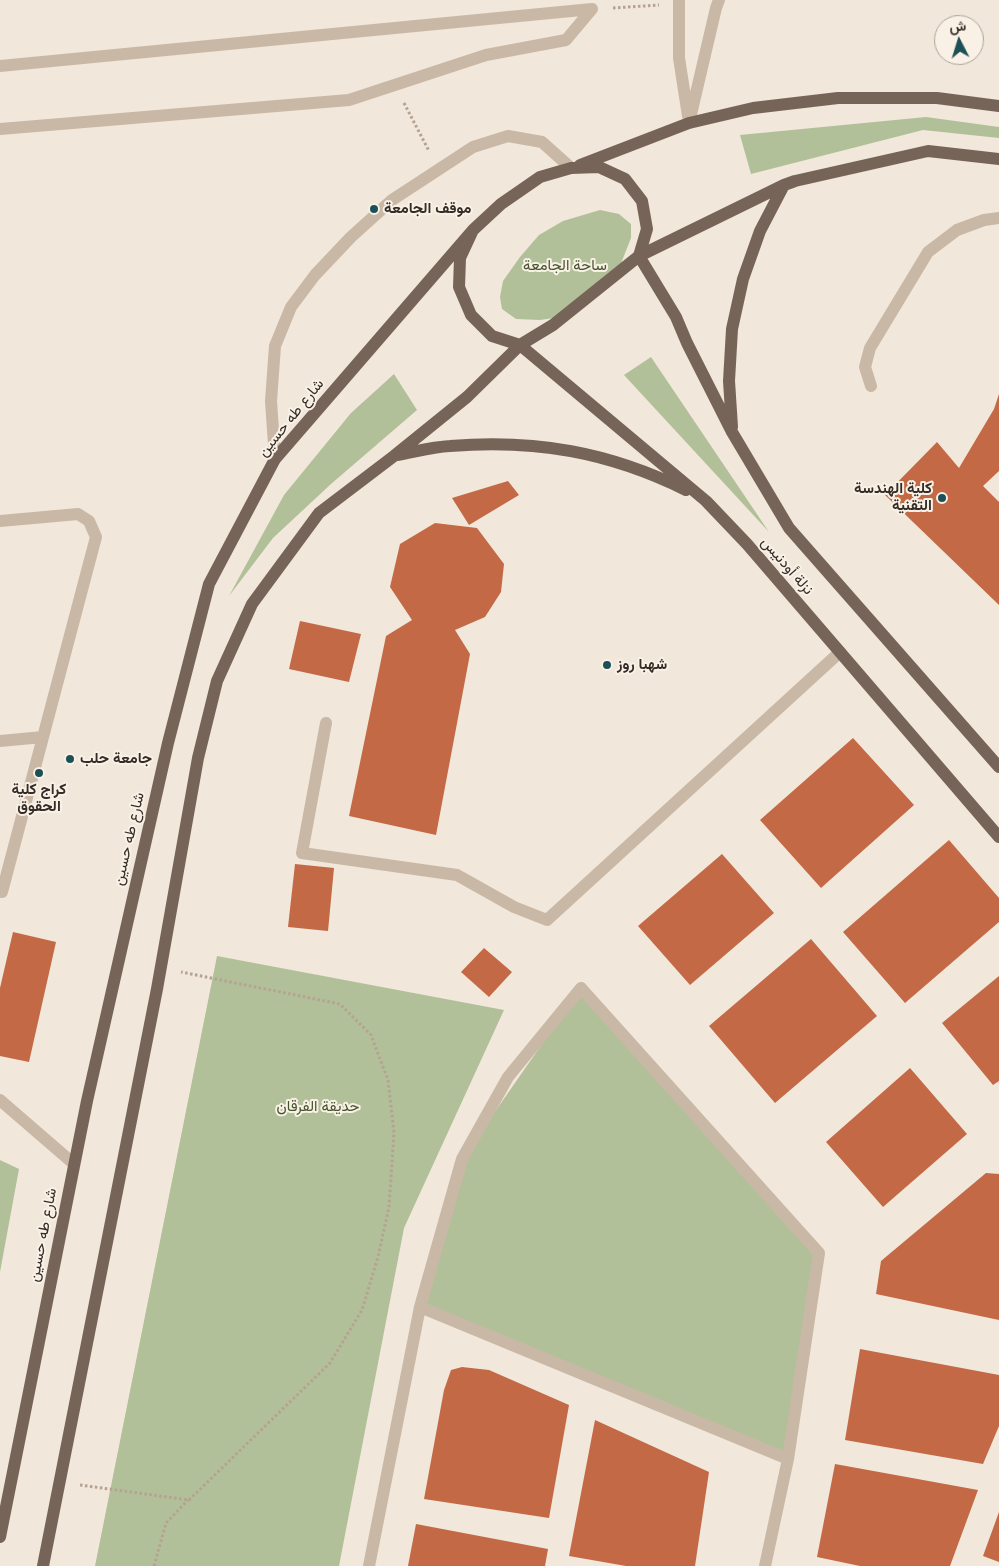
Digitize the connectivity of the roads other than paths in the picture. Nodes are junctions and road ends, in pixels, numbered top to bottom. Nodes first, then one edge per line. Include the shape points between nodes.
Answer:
1 (719, 0) edge
2 (679, 2) edge
3 (0, 66) edge
4 (999, 106) edge
5 (689, 123) junction
6 (0, 129) edge
7 (999, 159) edge
8 (570, 168) junction
9 (784, 185) junction
10 (999, 218) edge
11 (472, 230) junction
12 (639, 256) junction
13 (520, 346) junction
14 (871, 386) dead end
15 (732, 432) junction
16 (394, 456) junction
17 (275, 459) junction
18 (706, 501) junction
19 (0, 521) edge
20 (840, 652) junction
21 (326, 723) dead end
22 (43, 737) junction
23 (0, 741) edge
24 (999, 767) edge
25 (999, 837) edge
26 (1, 894) edge
27 (0, 1100) edge
28 (74, 1164) junction
29 (420, 1307) junction
30 (788, 1459) junction
31 (0, 1537) edge
32 (43, 1566) edge
33 (369, 1566) edge
34 (765, 1566) edge

1 - 5 street
2 - 5 street via 679,58
3 - 6 street via 592,9 566,40 486,55 349,100
4 - 5 main road via 938,98 838,98 753,108
5 - 8 main road
7 - 9 main road via 928,151
8 - 11 main road via 540,177 501,204
8 - 12 main road via 599,167 625,179 642,201 648,229
8 - 17 street via 542,142 508,136 473,146 392,200 351,237 291,307 275,346 271,401
9 - 12 main road
9 - 15 main road via 760,231 743,279 732,329 729,381
10 - 14 street via 958,230 928,252 870,348 865,368
11 - 13 main road via 460,258 459,287 471,315 492,336
11 - 17 main road, شارع طه حسين
12 - 13 main road via 553,325
12 - 15 main road via 676,317
13 - 16 main road via 467,397
13 - 18 main road, نزلة أودنيس
15 - 24 main road via 789,528
16 - 18 main road via 475,444 555,447 614,461 657,476
16 - 32 main road via 319,513 252,604 217,681 198,758 161,967
17 - 28 main road, شارع طه حسين via 209,584 168,743
18 - 20 main road, نزلة أودنيس
19 - 22 street via 78,514 89,521 96,536
20 - 21 street via 547,920 514,907 457,875 302,853
20 - 25 main road, نزلة أودنيس
22 - 23 street
22 - 26 street
27 - 28 street
28 - 31 main road, شارع طه حسين
29 - 30 street
29 - 30 street via 462,1159 508,1077 581,988 819,1254
29 - 33 street
30 - 34 street

